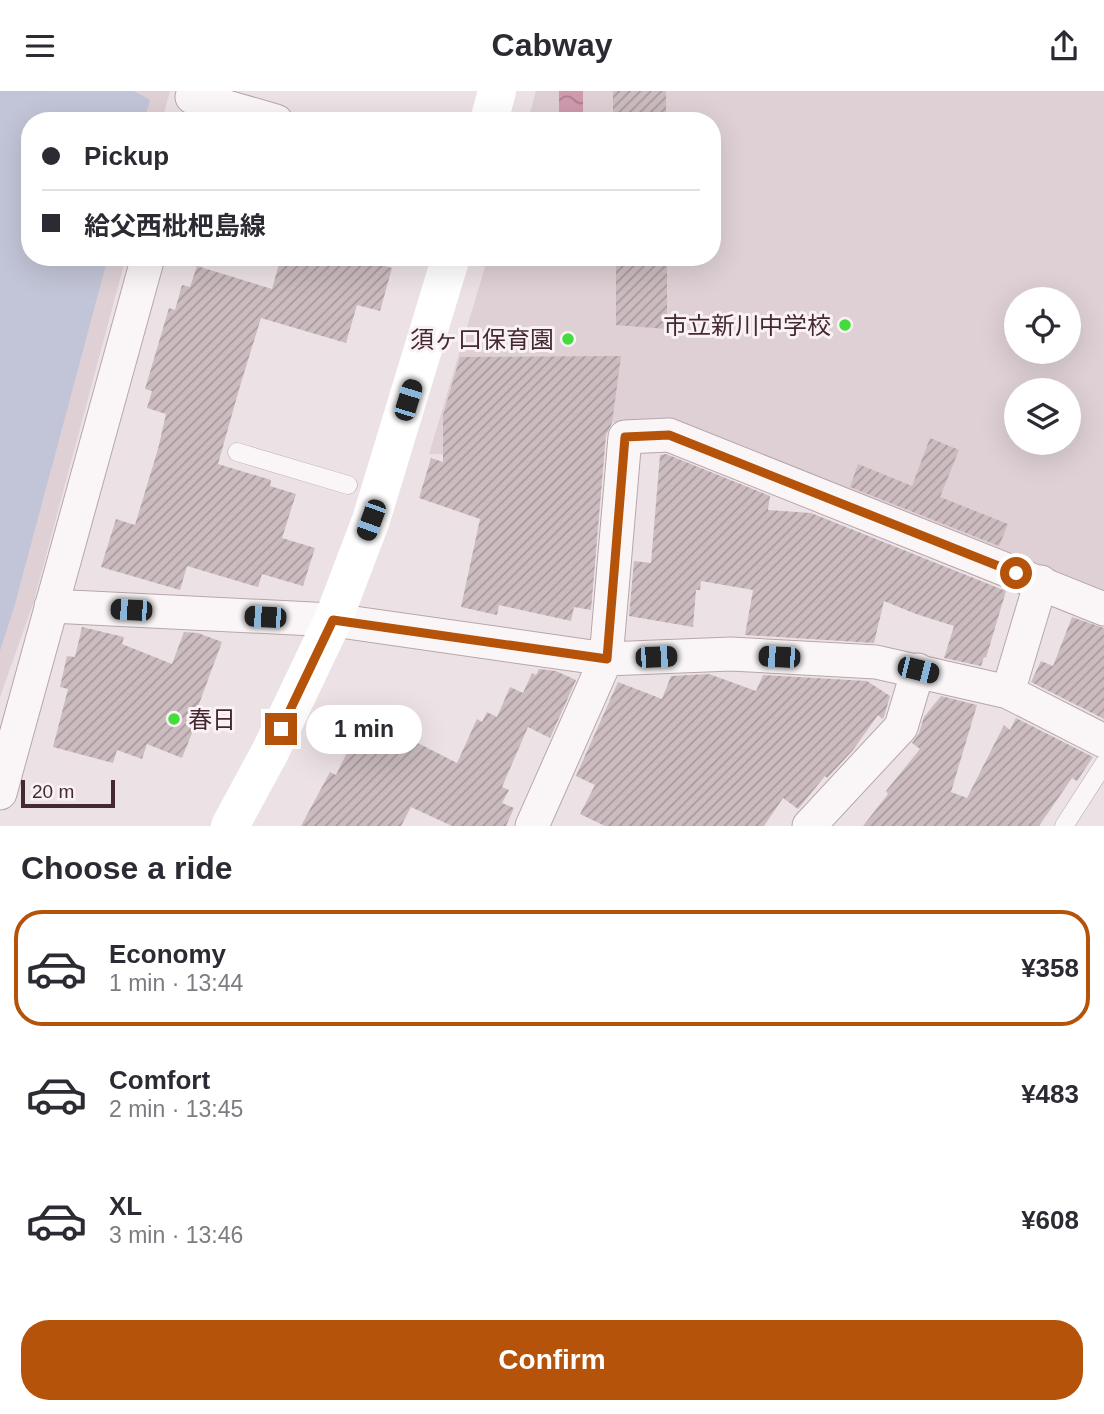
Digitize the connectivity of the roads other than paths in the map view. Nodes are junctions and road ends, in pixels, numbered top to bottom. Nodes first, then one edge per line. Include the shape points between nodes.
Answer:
1 (497, 91) edge
2 (191, 103) edge
3 (234, 112) edge
4 (491, 112) edge
5 (145, 266) edge
6 (448, 266) edge
7 (237, 452) dead end
8 (348, 485) dead end
9 (1041, 582) junction
10 (51, 605) junction
11 (1104, 609) edge
12 (333, 620) junction
13 (607, 659) junction
14 (918, 670) junction
15 (1008, 692) junction
16 (1104, 741) edge
17 (5, 757) edge
18 (1104, 764) edge
19 (0, 793) edge
20 (230, 826) edge
21 (532, 826) edge
22 (809, 826) edge
23 (1064, 826) edge

1 - 4 main road
2 - 3 street
5 - 10 street
6 - 12 main road via 371,520
7 - 8 lane
9 - 11 street
9 - 13 street via 669,435 625,437
9 - 15 street
10 - 12 street
10 - 17 street
12 - 13 street
12 - 20 main road
13 - 14 street via 731,654 876,662
13 - 21 street
14 - 15 street
14 - 22 street via 901,727
15 - 16 street
17 - 19 street
18 - 23 lane

